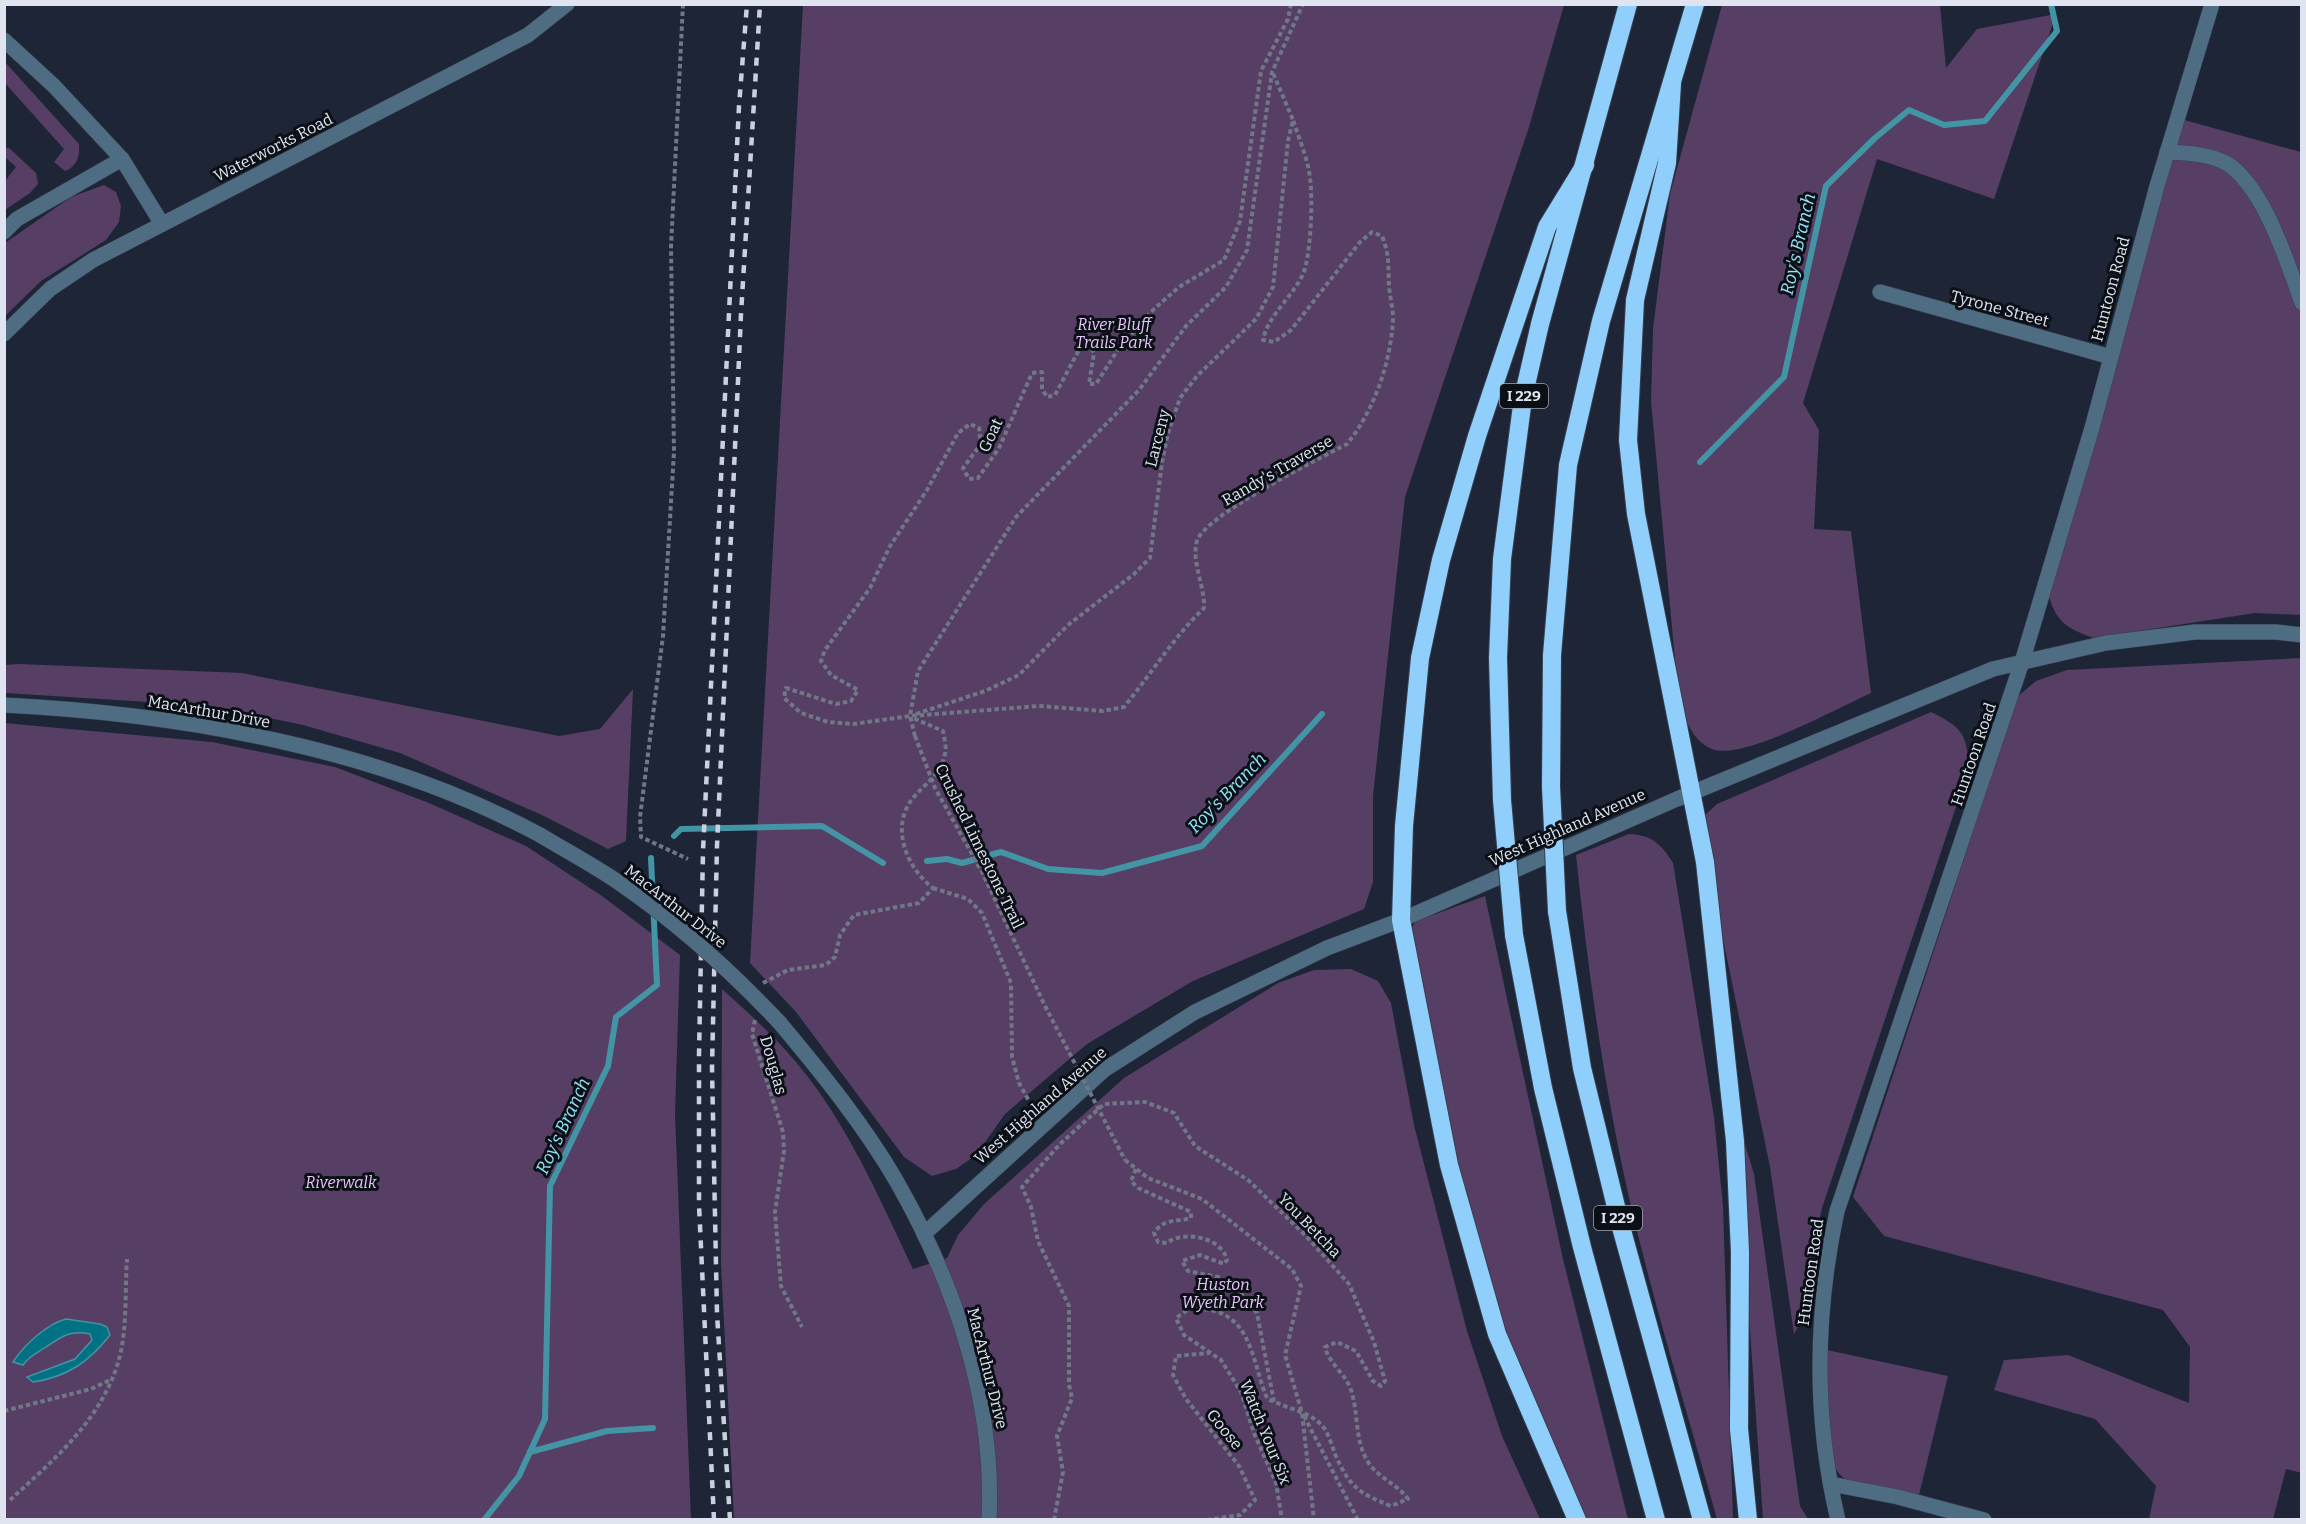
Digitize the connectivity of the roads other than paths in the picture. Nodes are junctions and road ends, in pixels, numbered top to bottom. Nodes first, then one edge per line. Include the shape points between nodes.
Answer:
1 (567, 4) edge
2 (1628, 4) edge
3 (1695, 4) edge
4 (2212, 4) edge
5 (4, 40) edge
6 (1672, 83) junction
7 (2167, 152) junction
8 (122, 159) junction
9 (1585, 165) junction
10 (162, 224) junction
11 (4, 232) edge
12 (1880, 292) dead end
13 (2301, 303) edge
14 (4, 334) edge
15 (2110, 357) junction
16 (2301, 635) edge
17 (2022, 662) junction
18 (4, 705) edge
19 (1692, 793) junction
20 (1401, 920) junction
21 (924, 1234) junction
22 (1831, 1484) junction
23 (989, 1520) edge
24 (1576, 1520) edge
25 (1656, 1520) edge
26 (1702, 1520) edge
27 (1748, 1520) edge
28 (1838, 1520) edge
29 (1984, 1520) edge

1 - 10 street, Waterworks Road via 528,34
2 - 9 highway, I 229
3 - 6 highway, I 229
4 - 7 street, Huntoon Road
5 - 8 street via 54,86
6 - 19 highway via 1667,163 1635,300 1628,440 1636,514
6 - 26 highway, I 229, bridge via 1601,321 1568,465 1552,655 1551,787 1557,911 1582,1068 1621,1227
7 - 13 street via 2198,154 2225,163 2246,180 2263,209
7 - 15 street, Huntoon Road
8 - 10 street
8 - 11 street via 17,219
9 - 20 highway via 1547,227 1477,436 1441,560 1420,658 1404,826
9 - 25 highway, I 229, bridge via 1540,324 1513,466 1502,559 1498,658 1502,800 1514,935 1546,1099
10 - 14 street, Waterworks Road via 93,260 50,289
12 - 15 street, Tyrone Street
15 - 17 street, Huntoon Road
16 - 17 street, West Highland Avenue via 2195,632 2106,643
17 - 19 street, West Highland Avenue via 1993,669
17 - 22 street, Huntoon Road via 1837,1211 1830,1242 1818,1393
18 - 21 street, MacArthur Drive, bridge via 80,709 240,731 418,779 540,835 615,880 648,905 739,981 779,1022 852,1116 896,1181
19 - 20 street, West Highland Avenue
19 - 27 highway via 1705,862 1735,1141 1740,1252 1739,1429
20 - 21 street, West Highland Avenue via 1327,948 1195,1012 1104,1070
20 - 24 highway via 1449,1165 1497,1334
21 - 23 street, MacArthur Drive via 961,1322 987,1432
22 - 28 street, Huntoon Road
22 - 29 street

